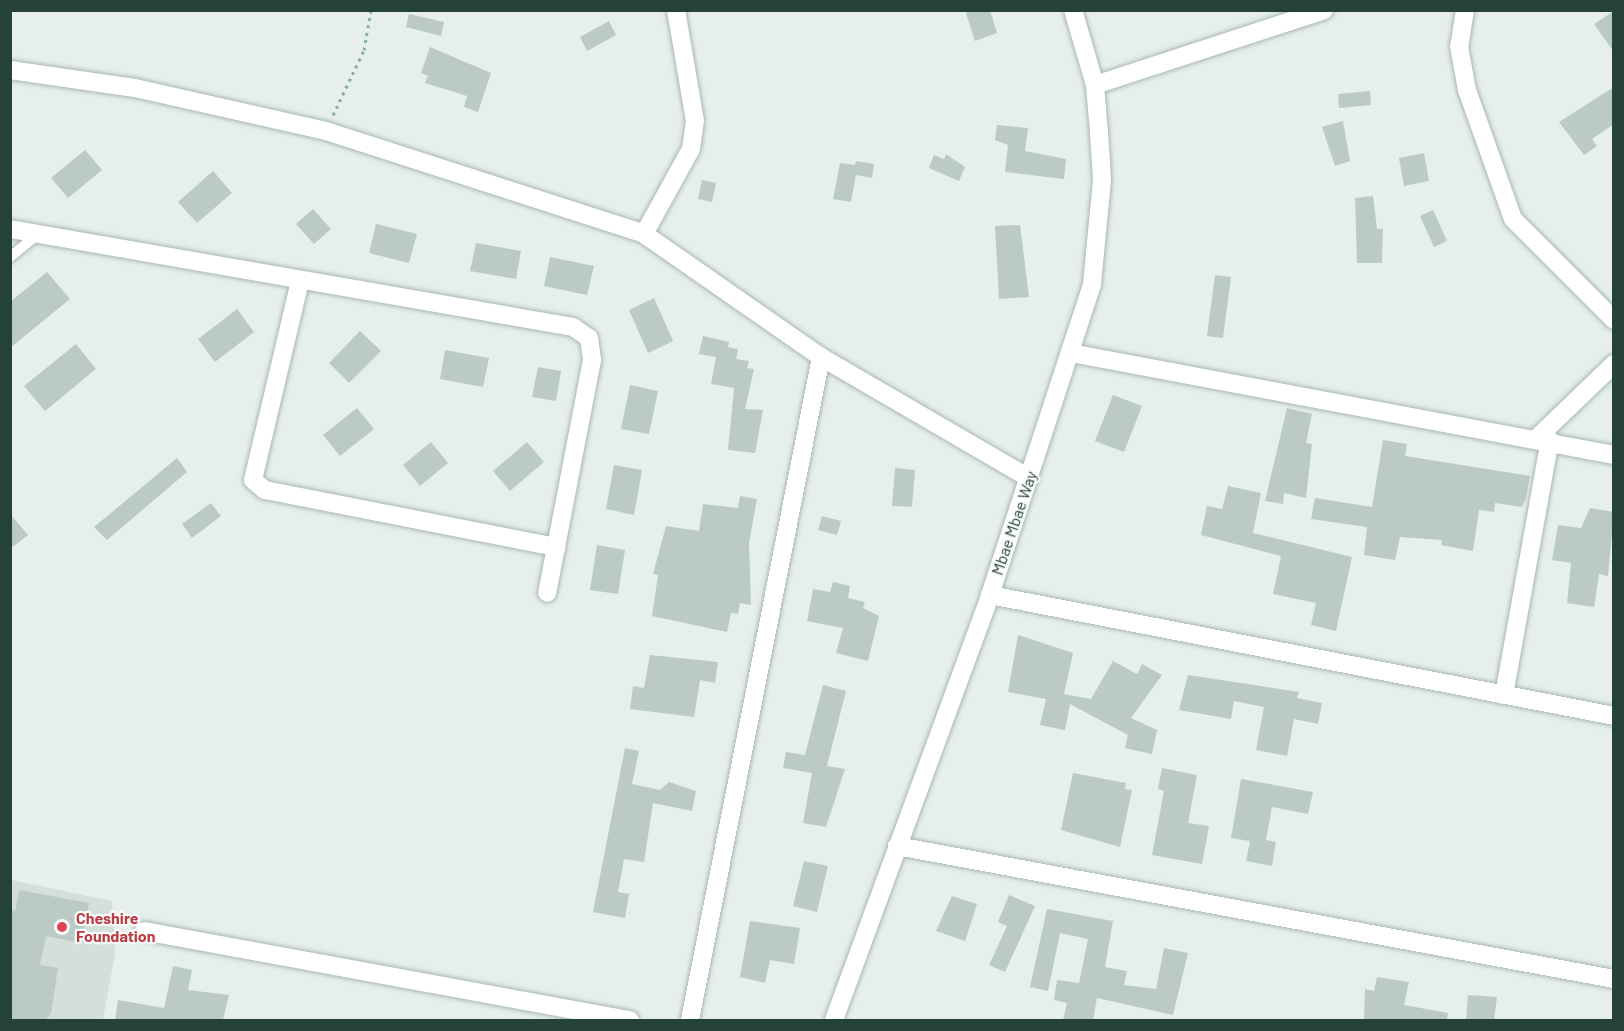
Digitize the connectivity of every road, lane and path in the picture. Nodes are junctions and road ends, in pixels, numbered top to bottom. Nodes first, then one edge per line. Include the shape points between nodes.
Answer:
1 (371, 10) edge
2 (676, 10) edge
3 (1073, 10) edge
4 (1324, 10) edge
5 (1465, 10) edge
6 (10, 70) edge
7 (1095, 85) junction
8 (326, 130) junction
9 (10, 229) edge
10 (38, 234) junction
11 (644, 234) junction
12 (10, 257) edge
13 (300, 280) junction
14 (1614, 320) edge
15 (1071, 353) junction
16 (821, 357) junction
17 (1614, 364) edge
18 (1543, 439) junction
19 (1614, 455) edge
20 (1029, 477) junction
21 (556, 547) junction
22 (547, 593) dead end
23 (990, 595) junction
24 (1504, 695) junction
25 (1614, 716) edge
26 (897, 846) junction
27 (144, 931) dead end
28 (1614, 979) edge
29 (630, 1020) edge
30 (690, 1020) edge
31 (834, 1020) edge

1 - 8 path via 364,50
2 - 11 street via 695,121 691,149
3 - 7 street, Mbae Mbae Way
4 - 7 street
5 - 14 street via 1459,46 1467,90 1513,219
6 - 8 street via 135,88
7 - 15 street, Mbae Mbae Way via 1102,180 1097,252
8 - 11 street
9 - 10 street
10 - 12 lane
10 - 13 street
11 - 16 street
13 - 21 street via 573,327 589,338 592,360
13 - 21 street via 253,480 265,490
15 - 18 street
15 - 20 street, Mbae Mbae Way
16 - 20 street
16 - 30 street
17 - 18 street
18 - 19 street
18 - 24 street
20 - 23 street, Mbae Mbae Way
21 - 22 street
23 - 24 street
23 - 26 street, Mbae Mbae Way
24 - 25 street
26 - 28 street
26 - 31 street, Mbae Mbae Way
27 - 29 street

